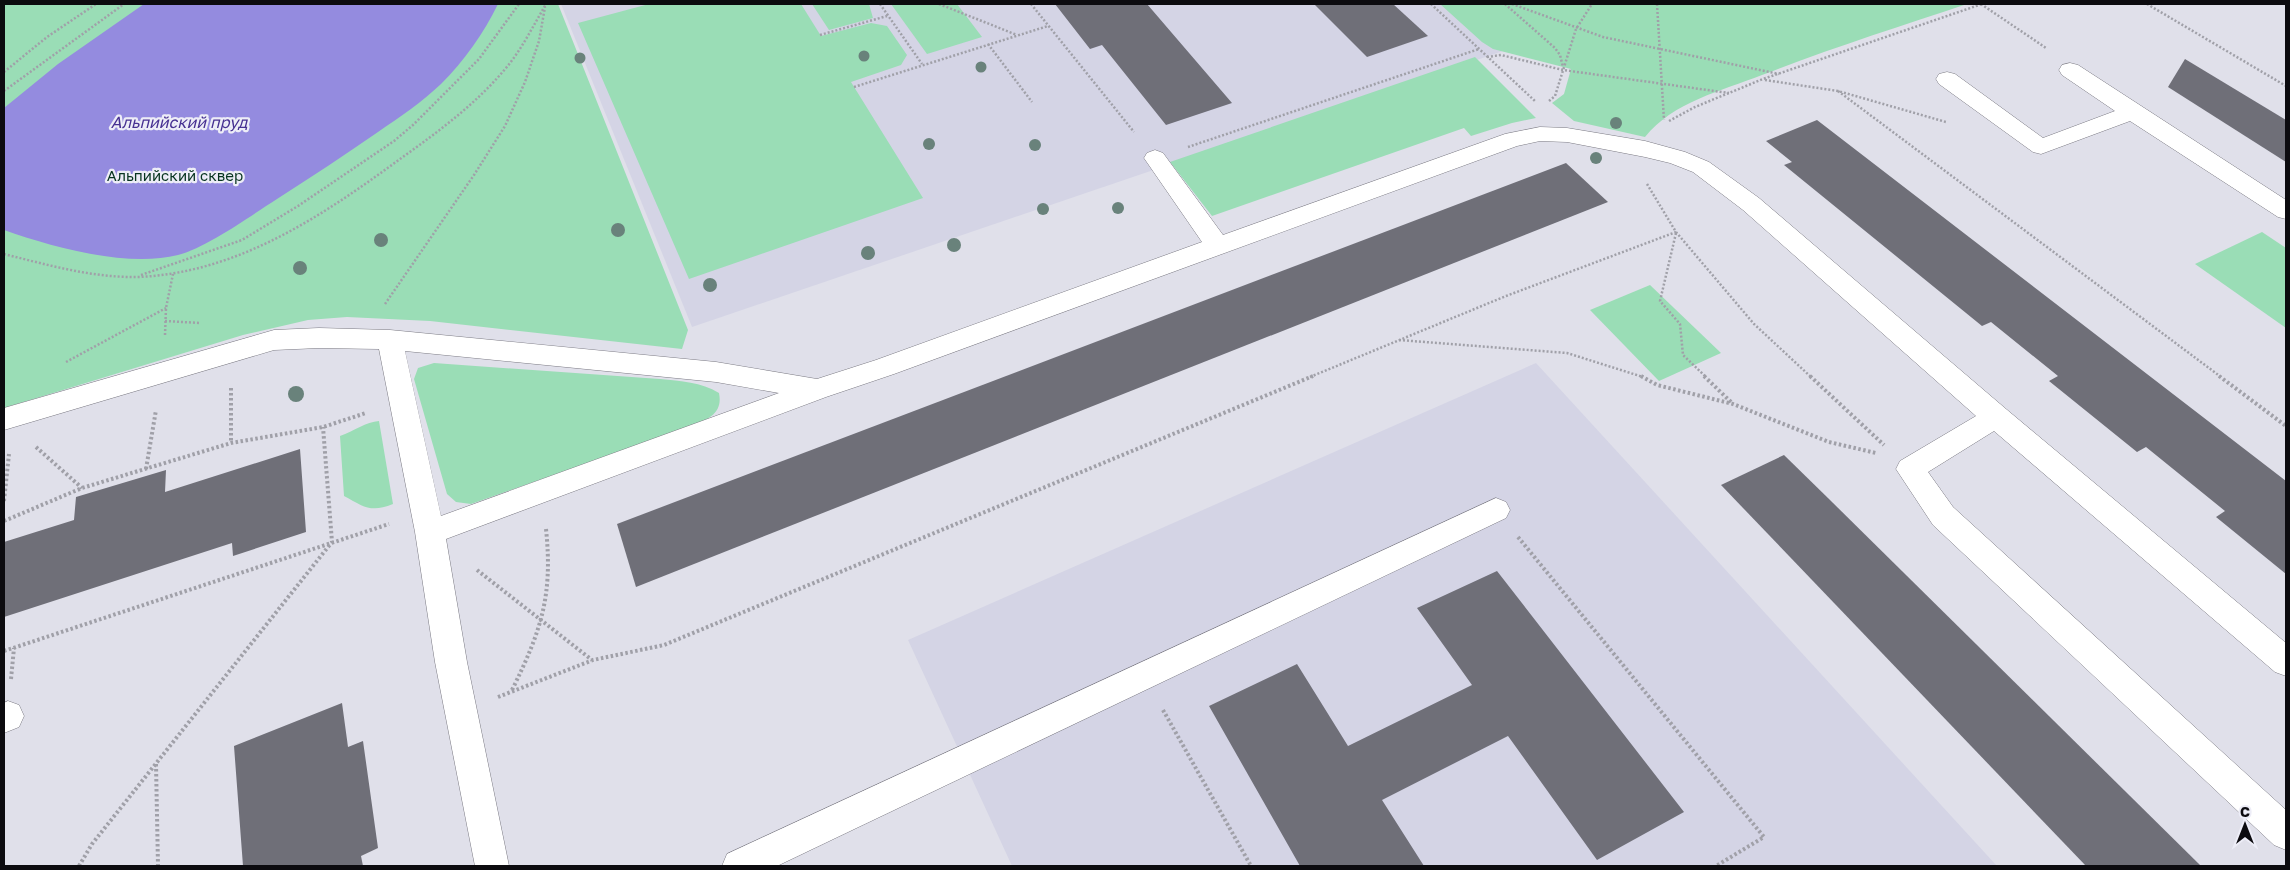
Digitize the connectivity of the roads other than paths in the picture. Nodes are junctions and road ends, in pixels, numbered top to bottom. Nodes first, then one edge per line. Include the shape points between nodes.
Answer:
1 (2070, 70) road end
2 (1947, 79) dead end
3 (2132, 112) junction
4 (1155, 158) road end
5 (2286, 211) edge
6 (1217, 245) junction
7 (390, 340) junction
8 (817, 389) junction
9 (1996, 417) junction
10 (4, 419) edge
11 (1496, 510) road end
12 (428, 522) junction
13 (2286, 662) edge
14 (2286, 833) edge
15 (492, 866) edge
16 (739, 866) edge

1 - 3 lane
2 - 3 lane via 2041,147
3 - 5 lane
4 - 6 lane
6 - 8 lane
6 - 9 lane via 1513,139 1540,134 1567,135 1624,145 1677,157 1701,167 1725,184
7 - 8 lane via 716,372
7 - 10 lane via 274,340
7 - 12 lane
8 - 12 lane via 540,491
9 - 13 lane
9 - 14 lane via 1910,469 1943,516
11 - 16 lane
12 - 15 lane via 450,662

